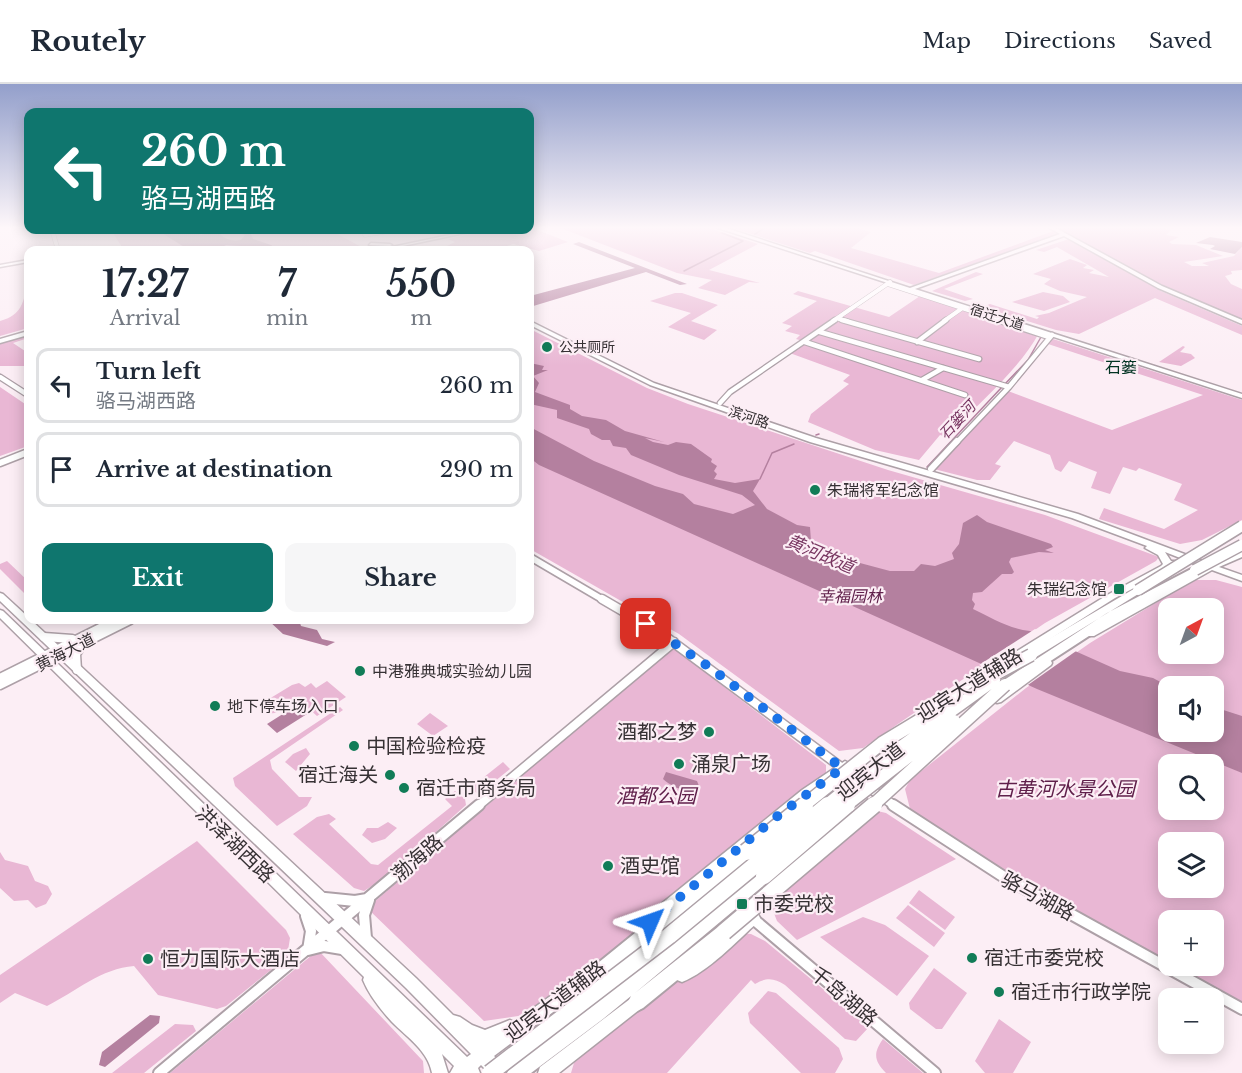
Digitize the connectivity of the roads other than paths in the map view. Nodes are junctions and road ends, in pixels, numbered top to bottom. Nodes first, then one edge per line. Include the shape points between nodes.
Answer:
1 (859, 273) edge
2 (866, 273) edge
3 (959, 273) edge
4 (1135, 273) edge
5 (889, 283) junction
6 (915, 289) junction
7 (961, 309) junction
8 (839, 319) junction
9 (1242, 322) edge
10 (534, 325) edge
11 (820, 332) junction
12 (24, 333) edge
13 (1051, 336) junction
14 (0, 340) edge
15 (805, 342) junction
16 (917, 342) junction
17 (979, 359) dead end
18 (943, 368) junction
19 (0, 379) edge
20 (922, 380) junction
21 (1009, 387) junction
22 (24, 394) edge
23 (965, 394) dead end
24 (1242, 394) edge
25 (720, 403) dead end
26 (24, 452) edge
27 (0, 461) edge
28 (931, 469) dead end
29 (977, 488) junction
30 (1071, 518) junction
31 (1242, 524) edge
32 (1242, 536) edge
33 (1152, 543) junction
34 (1242, 545) edge
35 (1206, 548) junction
36 (1239, 554) edge
37 (1185, 558) junction
38 (534, 559) edge
39 (1166, 567) junction
40 (1203, 569) junction
41 (1242, 578) edge
42 (1138, 590) junction
43 (0, 596) edge
44 (0, 613) edge
45 (109, 624) edge
46 (120, 624) edge
47 (34, 638) junction
48 (84, 639) junction
49 (674, 642) junction
50 (1030, 655) junction
51 (53, 658) junction
52 (23, 670) junction
53 (78, 671) junction
54 (0, 678) edge
55 (67, 680) junction
56 (0, 685) edge
57 (1008, 687) junction
58 (843, 768) junction
59 (893, 784) junction
60 (881, 798) junction
61 (994, 872) junction
62 (317, 896) junction
63 (369, 898) junction
64 (302, 909) junction
65 (752, 918) junction
66 (343, 921) junction
67 (328, 933) junction
68 (368, 944) junction
69 (308, 950) junction
70 (344, 950) junction
71 (361, 965) junction
72 (411, 983) junction
73 (568, 993) junction
74 (637, 1002) junction
75 (1242, 1009) edge
76 (619, 1016) junction
77 (477, 1051) junction
78 (465, 1071) edge
79 (495, 1071) edge
80 (159, 1073) edge
81 (441, 1073) edge
82 (516, 1073) edge
83 (546, 1073) edge
84 (554, 1073) edge
85 (935, 1073) edge

1 - 5 main road, 宿迁大道
2 - 6 main road, 宿迁大道
3 - 6 main road
4 - 9 main road
5 - 6 main road, 宿迁大道
5 - 7 street
5 - 8 street
6 - 13 main road, 宿迁大道
6 - 24 main road, 宿迁大道
7 - 13 street
7 - 16 street
8 - 11 street
8 - 16 street
10 - 29 main road, 滨河路 via 652,384 813,440
11 - 15 street
11 - 18 street
12 - 14 main road
13 - 21 street
13 - 24 main road, 宿迁大道
15 - 20 street
15 - 25 street via 730,392
16 - 17 street
18 - 20 street
18 - 21 street
19 - 22 street
20 - 23 street
21 - 28 street
26 - 27 street
29 - 30 main road, 滨河路
29 - 33 main road, 滨河路 via 1008,494
30 - 37 main road, 滨河路
30 - 39 main road via 1156,551 1167,560
31 - 35 main road, 迎宾大道辅路
31 - 42 highway, bridge
32 - 42 highway, 迎宾大道, bridge
33 - 35 main road via 1183,550
33 - 37 main road, 滨河路
34 - 40 highway, 迎宾大道, bridge
35 - 37 main road, 迎宾大道辅路
36 - 40 highway, bridge
36 - 40 main road, 迎宾大道辅路
36 - 41 main road via 1229,566
37 - 39 main road, 迎宾大道辅路
37 - 40 main road, 滨河路
38 - 49 street, 骆马湖路
39 - 58 main road, 迎宾大道辅路 via 985,675
40 - 41 main road, 滨河路
40 - 41 main road
40 - 57 main road, 迎宾大道辅路
40 - 57 highway, 迎宾大道 via 1111,616
42 - 50 highway, 迎宾大道
43 - 47 main road, 洪泽湖西路
44 - 47 main road, 洪泽湖西路
45 - 48 street, 黄海大道
46 - 48 street, 黄海大道
47 - 48 street
47 - 51 main road, 洪泽湖西路
47 - 52 street via 33,655
48 - 51 street, 黄海大道
48 - 53 street via 76,654
49 - 58 street, 骆马湖路
49 - 63 street, 渤海路
50 - 73 highway, bridge via 992,674 882,743 604,969
50 - 79 highway, 迎宾大道, bridge via 876,765 669,936
51 - 52 street, 黄海大道
51 - 52 street via 40,668
51 - 53 main road, 洪泽湖西路
51 - 55 main road, 洪泽湖西路
52 - 54 street, 黄海大道
52 - 56 street, 黄海大道
53 - 55 main road
53 - 62 main road, 洪泽湖西路
55 - 64 main road, 洪泽湖西路
57 - 59 main road, 迎宾大道辅路
57 - 74 highway, bridge
57 - 82 highway, 迎宾大道, bridge via 921,746 712,921
58 - 60 street, 骆马湖路
58 - 73 main road, 迎宾大道辅路 via 806,793 666,906 617,954
59 - 60 main road, 迎宾大道辅路
59 - 61 street via 892,799 899,808
60 - 61 street, 骆马湖路
60 - 65 main road, 迎宾大道辅路
61 - 75 street, 骆马湖路
62 - 63 street via 349,901
62 - 66 main road, 洪泽湖西路
63 - 66 street, 渤海路
63 - 68 street via 363,924
64 - 67 main road, 洪泽湖西路
64 - 69 street via 311,931
65 - 74 main road, 迎宾大道辅路 via 708,957
65 - 85 street, 千岛湖路
66 - 67 street, 渤海路
66 - 68 main road, 洪泽湖西路
67 - 69 street, 渤海路
67 - 70 main road, 洪泽湖西路
68 - 72 main road, 洪泽湖西路
69 - 70 street via 324,946
69 - 80 street, 渤海路
70 - 71 main road, 洪泽湖西路
71 - 78 main road, 洪泽湖西路
71 - 81 main road via 390,1010 431,1051
72 - 73 main road via 459,1026 485,1038 503,1033
72 - 77 main road, 洪泽湖西路
73 - 77 main road, 迎宾大道辅路
74 - 76 main road, 迎宾大道辅路
76 - 83 main road, 迎宾大道辅路
76 - 84 main road via 604,1034
77 - 78 main road, 迎宾大道辅路
77 - 79 main road, 洪泽湖西路

